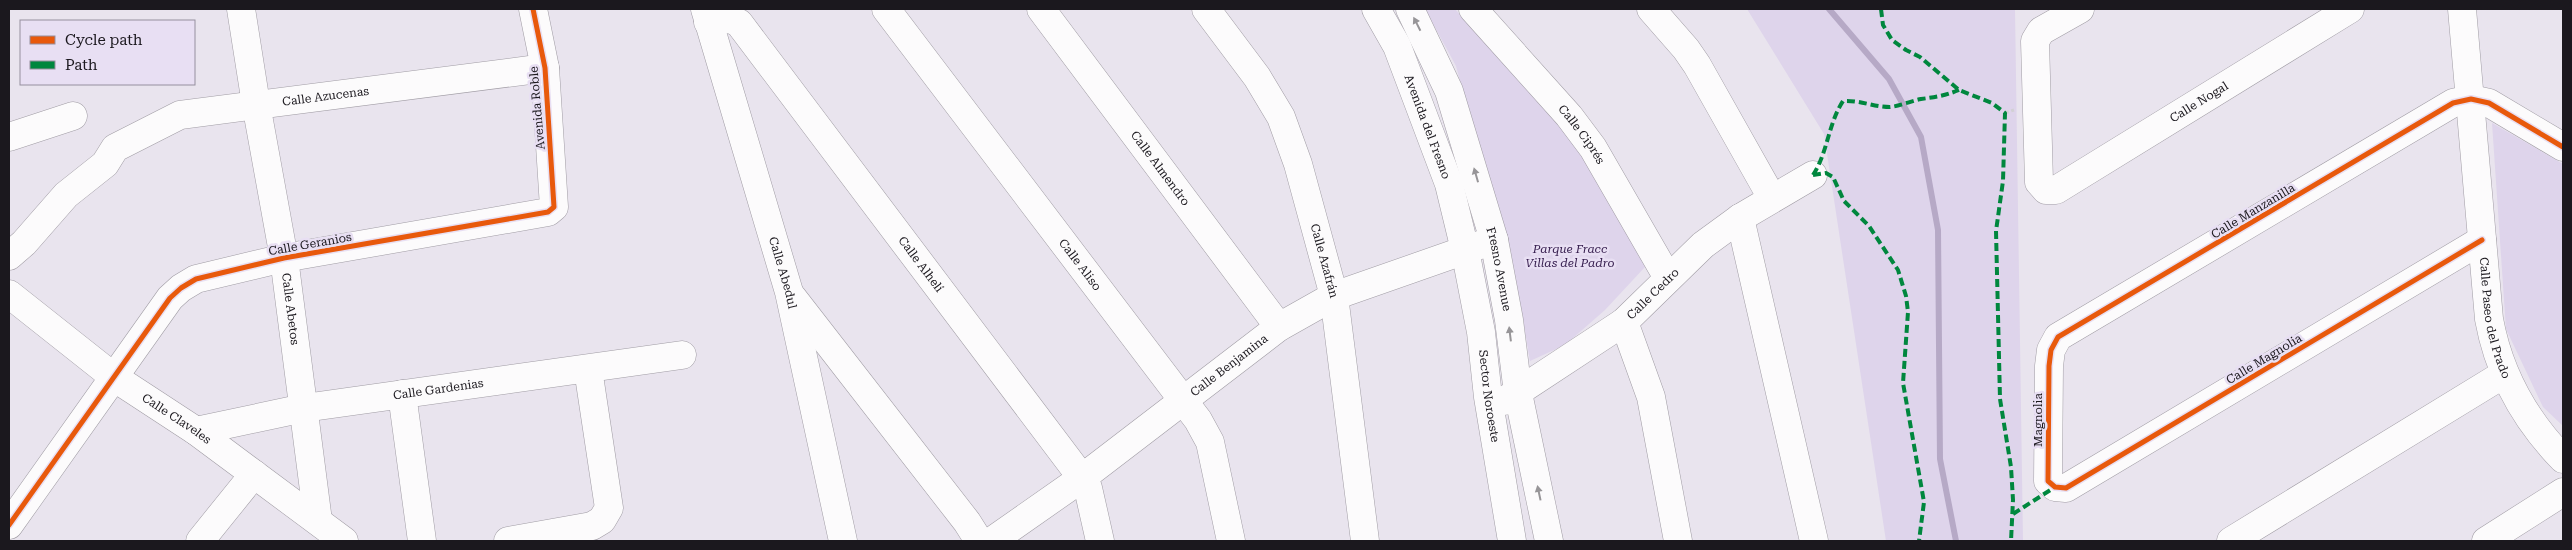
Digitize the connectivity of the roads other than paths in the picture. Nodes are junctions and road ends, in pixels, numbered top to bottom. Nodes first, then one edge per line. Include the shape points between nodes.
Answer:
1 (241, 9) edge
2 (533, 9) edge
3 (886, 9) edge
4 (1041, 9) edge
5 (1206, 9) edge
6 (1376, 9) edge
7 (1410, 9) edge
8 (1473, 9) edge
9 (1651, 9) edge
10 (2080, 9) edge
11 (2350, 9) edge
12 (2462, 9) edge
13 (706, 15) edge
14 (544, 68) junction
15 (2472, 99) junction
16 (256, 104) junction
17 (73, 116) dead end
18 (9, 137) edge
19 (2563, 147) edge
20 (1813, 176) dead end
21 (1772, 198) junction
22 (554, 207) joint
23 (1740, 218) junction
24 (1494, 240) junction
25 (2482, 240) junction
26 (1465, 250) junction
27 (9, 256) edge
28 (284, 258) junction
29 (1668, 278) junction
30 (789, 292) junction
31 (9, 294) edge
32 (1334, 296) junction
33 (1624, 322) junction
34 (1279, 327) junction
35 (2051, 350) joint
36 (682, 355) dead end
37 (588, 369) junction
38 (2504, 374) junction
39 (116, 378) junction
40 (1518, 393) junction
41 (402, 394) junction
42 (1183, 401) junction
43 (304, 408) junction
44 (1490, 409) junction
45 (196, 431) junction
46 (2563, 458) edge
47 (254, 474) junction
48 (1082, 478) junction
49 (2055, 488) joint
50 (2563, 492) edge
51 (318, 521) junction
52 (9, 525) edge
53 (200, 541) edge
54 (344, 541) edge
55 (422, 541) edge
56 (508, 541) edge
57 (843, 541) edge
58 (979, 541) edge
59 (992, 541) edge
60 (1100, 541) edge
61 (1231, 541) edge
62 (1365, 541) edge
63 (1512, 541) edge
64 (1549, 541) edge
65 (1678, 541) edge
66 (1814, 541) edge
67 (2231, 541) edge
68 (2486, 541) edge

1 - 16 street, Calle Abetos
2 - 14 street, Avenida Roble
3 - 42 street, Calle Aliso
4 - 34 street, Calle Almendro
5 - 32 street, Calle Azafrán via 1257,77 1281,118 1298,164
6 - 26 street, Avenida del Fresno via 1397,46 1449,184
24 -> 7 street, Fresno Avenue via 1449,91
8 - 29 street, Calle Ciprés via 1569,116 1593,148
9 - 21 street via 1697,65
10 - 11 street, Calle Nogal via 2041,32 2035,41 2039,182 2046,190 2056,190
12 - 15 street, Calle Paseo del Prado
13 - 30 street, Calle Abedul
13 - 48 street, Calle Alhelí via 739,23
14 - 16 street, Calle Azucenas
14 - 22 street, Avenida Roble
15 - 19 street via 2489,103
15 - 25 street, Calle Paseo del Prado
15 - 35 street, Calle Manzanilla via 2453,103 2058,337
16 - 27 street, Calle Azucenas via 180,115 115,148 105,164 66,194
16 - 28 street, Calle Abetos
17 - 18 street
20 - 21 street, Calle Cedro
21 - 23 street, Calle Cedro
22 - 28 street, Calle Geranios via 548,212
23 - 29 street, Calle Cedro
23 - 66 street
24 - 26 street, Calle Benjamina
40 -> 24 street, Fresno Avenue
25 - 38 street, Calle Paseo del Prado via 2489,319
25 - 49 street, Calle Magnolia via 2066,488
26 - 32 street, Calle Benjamina
26 - 44 street, Sector Noroeste via 1481,332
28 - 39 street, Calle Geranios via 196,279 181,288 170,298
28 - 43 street, Calle Abetos
29 - 33 street, Calle Cedro
30 - 57 street, Calle Abedul
30 - 58 street
31 - 39 street, Calle Claveles
32 - 34 street, Calle Benjamina
32 - 62 street, Calle Azafrán
33 - 40 street, Calle Cedro
33 - 65 street via 1650,397
34 - 42 street, Calle Benjamina
35 - 49 street, Magnolia via 2048,481
36 - 37 street, Calle Gardenias
37 - 41 street, Calle Gardenias
37 - 56 street via 609,508 602,520 592,526
38 - 46 street, Calle Paseo del Prado via 2533,424
38 - 67 street
39 - 45 street, Calle Claveles
39 - 52 street, Calle Geranios
40 - 44 street, Calle Cedro
64 -> 40 street, Fresno Avenue
41 - 43 street, Calle Gardenias
41 - 55 street
42 - 48 street, Calle Benjamina
42 - 61 street, Calle Aliso via 1210,442
43 - 45 street, Calle Gardenias
43 - 51 street, Calle Abetos
44 - 63 street, Sector Noroeste
45 - 47 street, Calle Claveles
47 - 51 street, Calle Claveles
47 - 53 street
48 - 59 street, Calle Benjamina
48 - 60 street, Calle Alhelí via 1088,488
50 - 68 street
51 - 54 street, Calle Claveles

